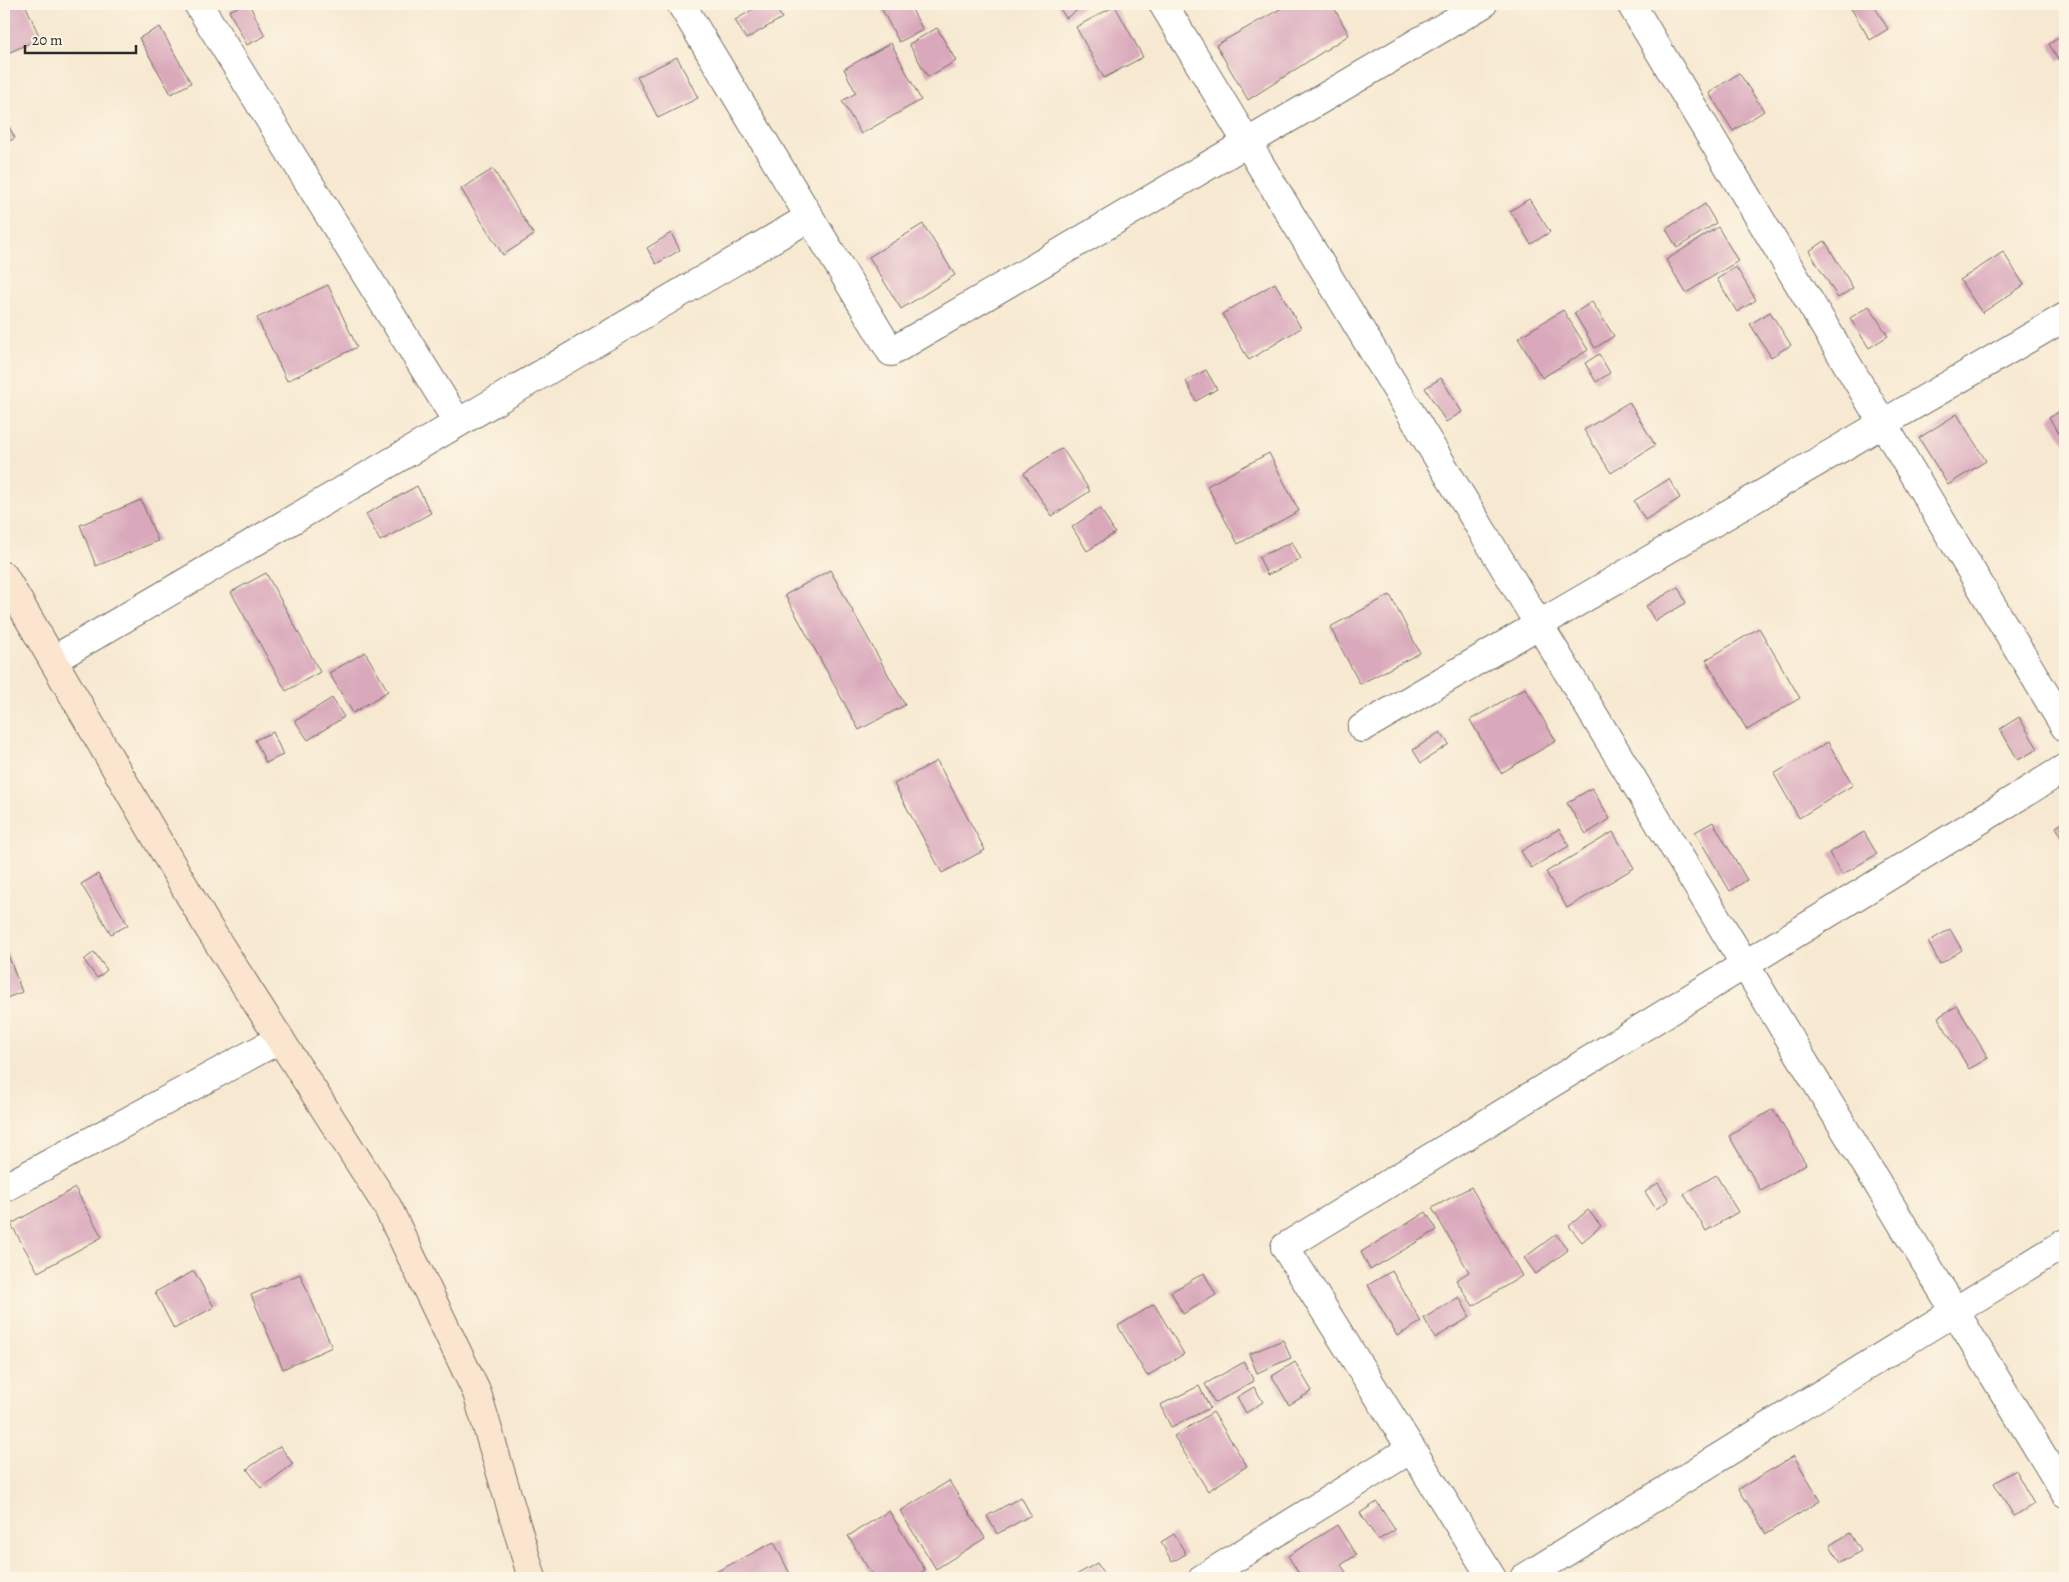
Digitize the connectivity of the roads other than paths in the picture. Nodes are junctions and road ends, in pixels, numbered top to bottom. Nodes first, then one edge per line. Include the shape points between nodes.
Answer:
1 (198, 4) edge
2 (1163, 4) edge
3 (1483, 4) edge
4 (1632, 4) edge
5 (691, 7) edge
6 (1247, 142) junction
7 (810, 217) junction
8 (2065, 317) edge
9 (458, 423) junction
10 (1883, 423) junction
11 (4, 576) edge
12 (1539, 624) junction
13 (53, 660) junction
14 (1362, 728) dead end
15 (2065, 728) edge
16 (2065, 768) edge
17 (1745, 964) junction
18 (280, 1039) junction
19 (4, 1188) edge
20 (2065, 1243) edge
21 (1955, 1311) junction
22 (1412, 1449) junction
23 (2065, 1493) edge
24 (532, 1578) edge
25 (1203, 1578) edge
26 (1492, 1578) edge
27 (1524, 1578) edge

1 - 9 street
2 - 6 street
3 - 6 street
4 - 10 street
5 - 7 street
6 - 7 street via 891,352
6 - 12 street
7 - 9 street
8 - 10 street
9 - 13 street
10 - 12 street
10 - 15 street
11 - 13 main road
12 - 14 street
12 - 17 street
13 - 18 main road via 208,927
16 - 17 street
17 - 21 street
17 - 22 street via 1285,1247
18 - 19 street
18 - 24 main road via 386,1206 477,1393
20 - 21 street
21 - 23 street
21 - 27 street
22 - 25 street
22 - 26 street

